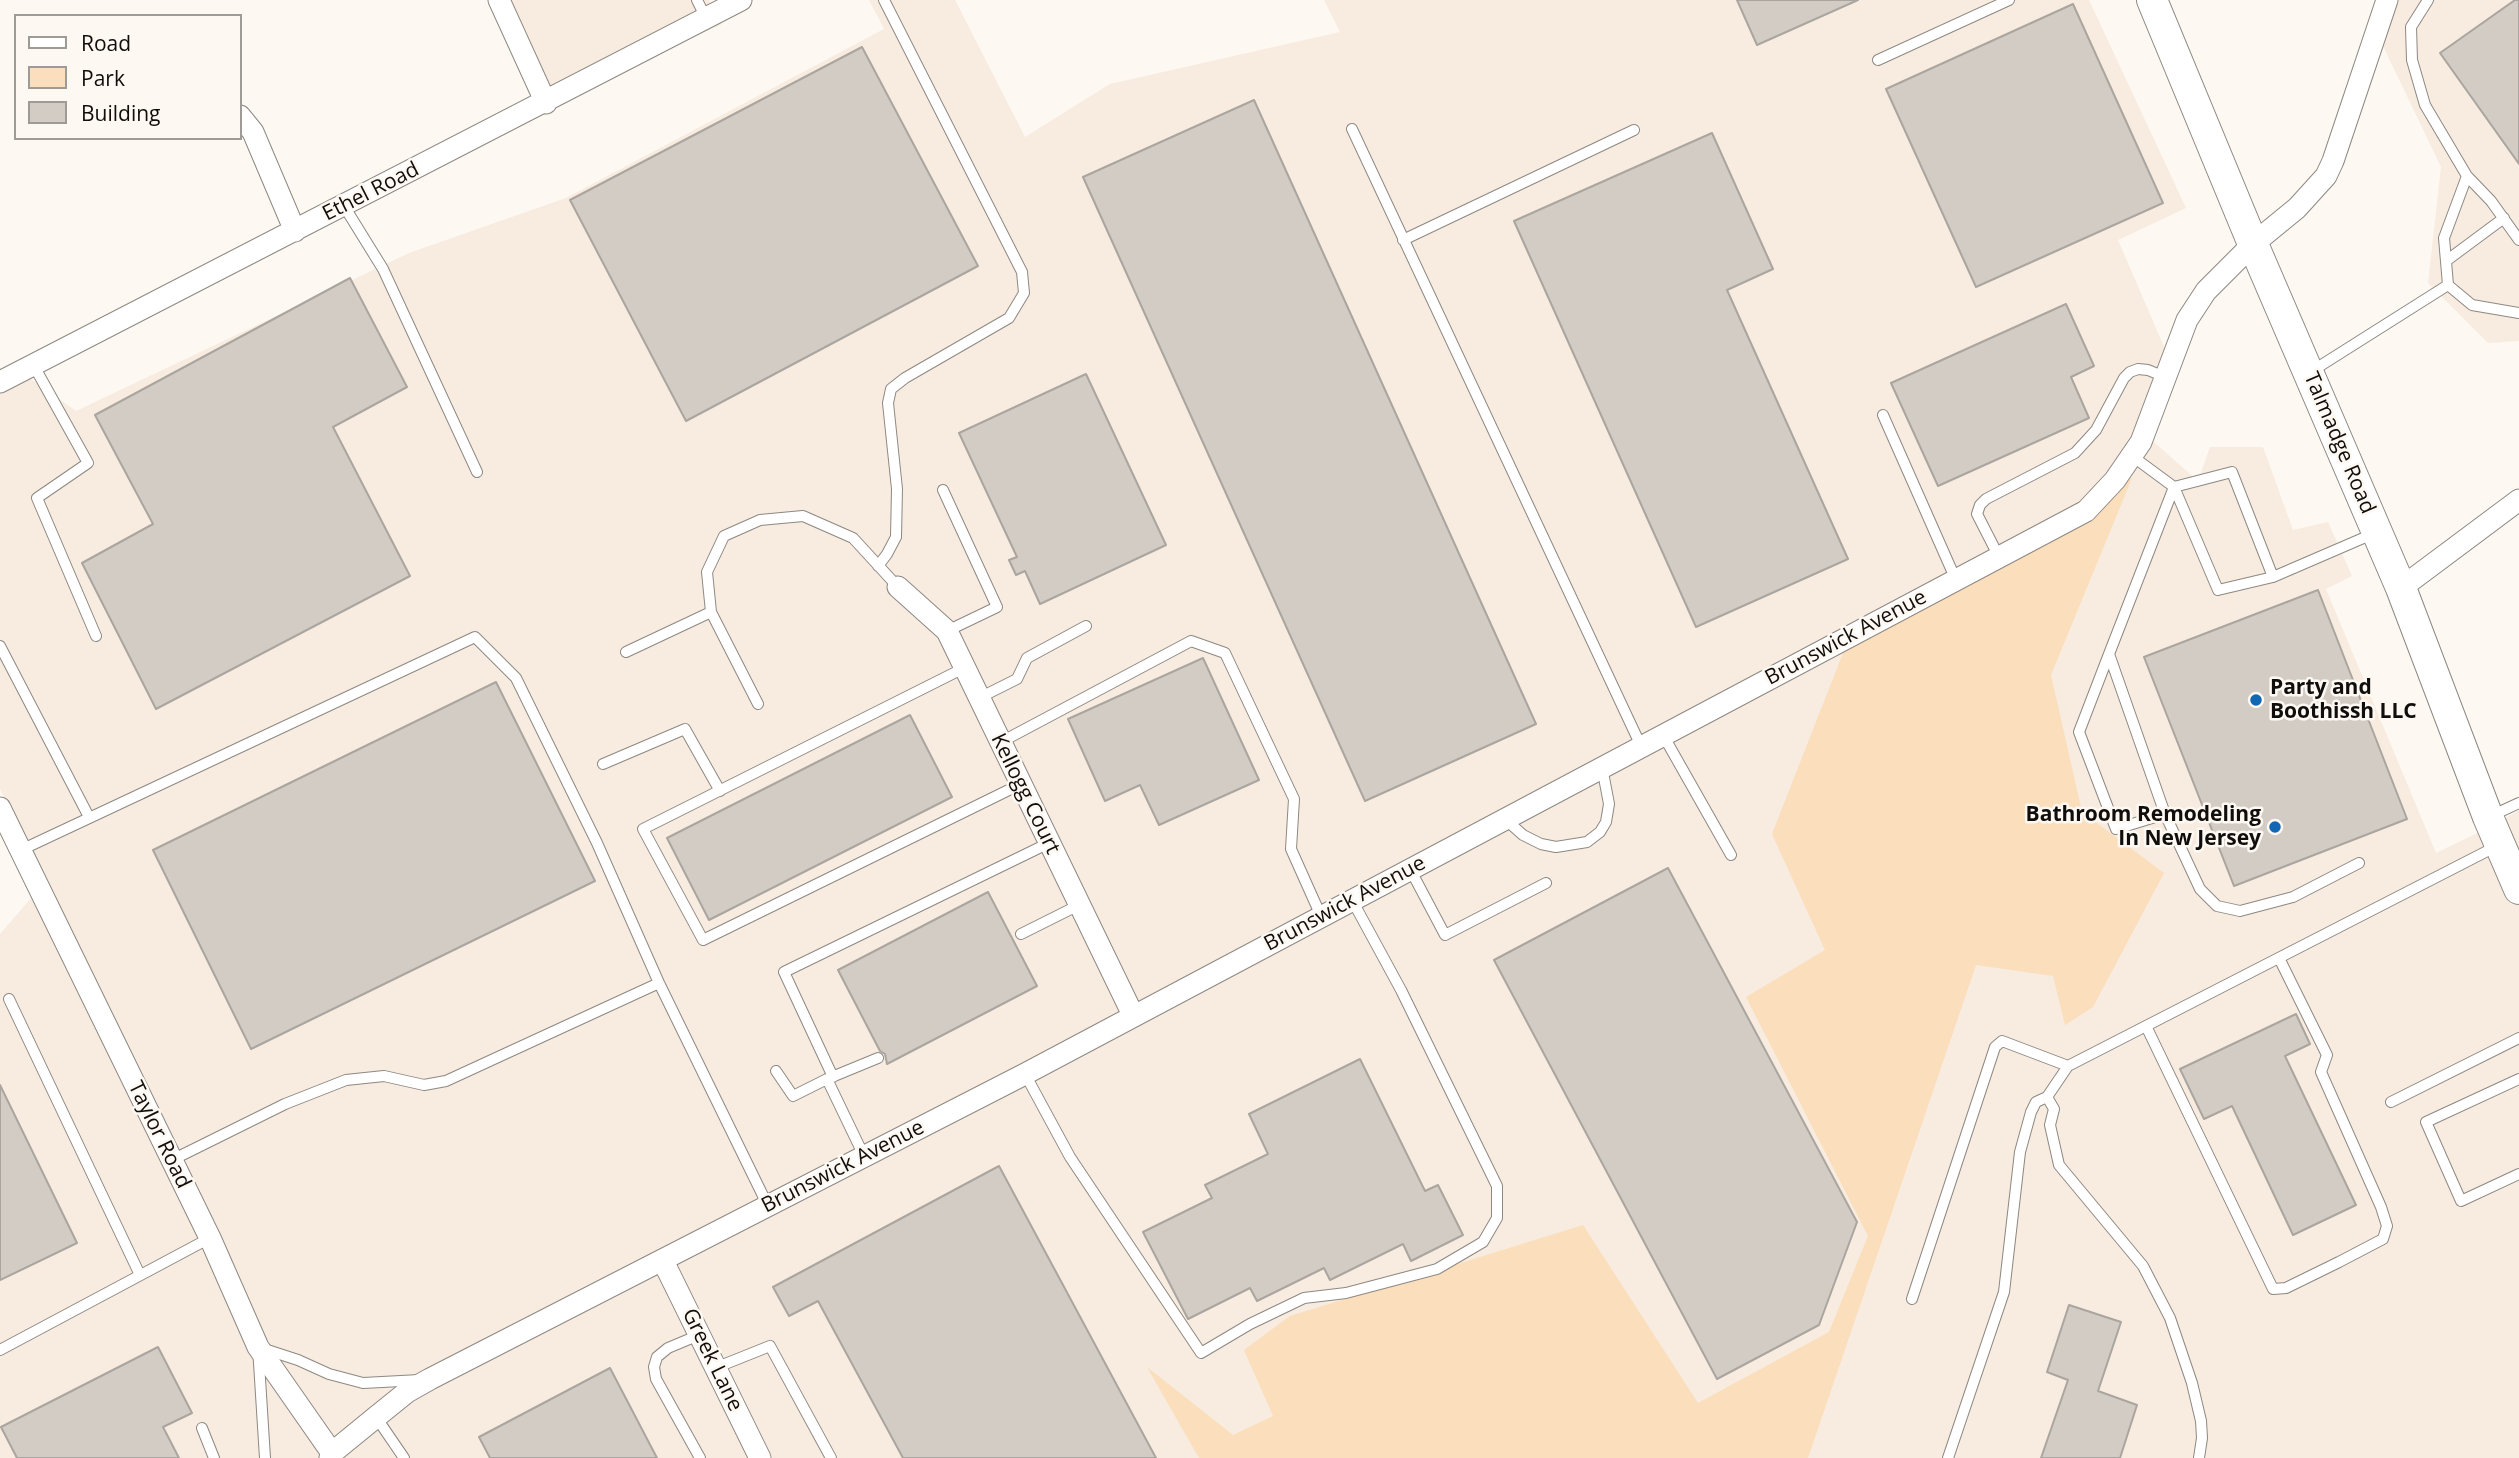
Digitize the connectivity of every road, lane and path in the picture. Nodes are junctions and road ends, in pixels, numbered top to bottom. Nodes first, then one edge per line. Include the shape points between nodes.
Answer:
1 (499, 0) edge
2 (741, 0) edge
3 (884, 0) edge
4 (2009, 0) edge
5 (2152, 0) edge
6 (2387, 0) edge
7 (2428, 0) edge
8 (701, 9) edge
9 (1878, 60) dead end
10 (546, 103) junction
11 (242, 118) edge
12 (1352, 129) dead end
13 (1634, 130) dead end
14 (2467, 176) junction
15 (344, 206) junction
16 (2504, 218) junction
17 (295, 232) junction
18 (1403, 240) junction
19 (2519, 240) edge
20 (2253, 244) junction
21 (2446, 261) junction
22 (2448, 285) junction
23 (2519, 313) edge
24 (34, 366) junction
25 (2309, 373) junction
26 (2165, 377) junction
27 (0, 383) edge
28 (1883, 415) dead end
29 (2132, 456) junction
30 (477, 472) dead end
31 (2174, 487) junction
32 (943, 490) dead end
33 (2519, 500) edge
34 (2378, 532) junction
35 (1998, 557) junction
36 (878, 566) junction
37 (2273, 577) junction
38 (1956, 580) junction
39 (898, 587) joint
40 (2401, 588) junction
41 (711, 611) junction
42 (1086, 626) dead end
43 (947, 631) junction
44 (96, 636) dead end
45 (0, 646) edge
46 (626, 652) dead end
47 (2109, 654) junction
48 (964, 668) junction
49 (979, 698) junction
50 (758, 704) dead end
51 (1663, 735) junction
52 (1001, 742) junction
53 (1641, 746) junction
54 (603, 764) dead end
55 (1602, 767) junction
56 (1021, 784) junction
57 (719, 791) junction
58 (2519, 803) edge
59 (0, 807) edge
60 (2165, 814) junction
61 (89, 817) junction
62 (1504, 819) junction
63 (2494, 831) junction
64 (1049, 843) junction
65 (21, 850) junction
66 (1731, 855) dead end
67 (2359, 863) dead end
68 (1410, 869) junction
69 (1546, 883) dead end
70 (2519, 889) edge
71 (1352, 900) junction
72 (1079, 905) junction
73 (1321, 916) junction
74 (1021, 934) dead end
75 (2279, 958) junction
76 (659, 983) junction
77 (9, 999) dead end
78 (1133, 1016) junction
79 (2146, 1026) junction
80 (2519, 1038) edge
81 (878, 1058) dead end
82 (2068, 1066) junction
83 (776, 1071) dead end
84 (1025, 1074) junction
85 (830, 1078) junction
86 (2519, 1079) edge
87 (2048, 1097) junction
88 (2391, 1102) dead end
89 (864, 1156) junction
90 (172, 1160) junction
91 (2519, 1174) edge
92 (768, 1206) junction
93 (209, 1238) junction
94 (663, 1261) junction
95 (139, 1275) junction
96 (1912, 1299) dead end
97 (699, 1335) junction
98 (258, 1347) junction
99 (0, 1350) edge
100 (715, 1368) junction
101 (430, 1379) junction
102 (376, 1417) junction
103 (202, 1428) dead end
104 (331, 1455) edge
105 (214, 1458) edge
106 (265, 1458) edge
107 (404, 1458) edge
108 (700, 1458) edge
109 (760, 1458) edge
110 (831, 1458) edge
111 (1948, 1458) edge
112 (2199, 1458) edge

1 - 10 street
2 - 8 street, Ethel Road
3 - 36 lane via 1022,272 1024,293 1009,318 891,388 896,537
4 - 9 lane
5 - 20 street, Talmadge Road
6 - 20 street, Brunswick Avenue via 2326,176 2297,208
7 - 14 lane via 2411,27 2412,60 2425,105
8 - 10 street, Ethel Road
10 - 15 street, Ethel Road
11 - 17 street via 253,132
12 - 18 lane
13 - 18 lane
14 - 16 lane
14 - 21 lane via 2444,238
15 - 17 street, Ethel Road
15 - 30 lane via 383,269
16 - 19 lane
16 - 21 lane
17 - 24 street, Ethel Road
18 - 53 lane
20 - 25 street, Talmadge Road
20 - 26 street, Brunswick Avenue via 2206,290 2187,320
21 - 22 lane
22 - 23 lane via 2472,305
22 - 25 lane
24 - 27 street, Ethel Road
24 - 44 lane via 88,463 37,498
25 - 34 street, Talmadge Road
26 - 29 street, Brunswick Avenue
26 - 35 lane via 2138,369 2130,372 2096,430 2075,453 1980,505 1977,514
28 - 38 lane
29 - 31 lane
29 - 35 street, Brunswick Avenue via 2086,511
31 - 37 lane via 2218,590
31 - 37 lane via 2232,472
31 - 47 lane
32 - 43 lane via 997,607
33 - 40 street
34 - 37 lane
34 - 40 street, Talmadge Road
35 - 38 street, Brunswick Avenue
36 - 39 lane
36 - 41 lane via 853,538 803,516 760,520 724,536 707,572
38 - 51 street, Brunswick Avenue
39 - 43 street, Kellogg Court
40 - 63 street, Talmadge Road
41 - 46 lane
41 - 50 lane
42 - 49 lane via 1027,658 1017,679
43 - 48 street, Kellogg Court
45 - 61 lane
47 - 60 lane
47 - 60 lane via 2079,732 2116,829
48 - 49 street, Kellogg Court
48 - 57 lane
49 - 52 street, Kellogg Court
51 - 53 street, Brunswick Avenue
51 - 66 lane
52 - 56 street, Kellogg Court
52 - 73 lane via 1191,641 1225,653 1294,799 1291,849
53 - 55 street, Brunswick Avenue
54 - 57 lane via 685,729
55 - 62 street, Brunswick Avenue
55 - 62 lane via 1609,804 1606,822 1587,842 1556,847 1541,844
56 - 57 lane via 702,940 643,829
56 - 64 street, Kellogg Court
58 - 63 lane
59 - 65 street, Taylor Road
60 - 67 lane via 2200,889 2217,906 2240,911 2293,897
61 - 65 lane
61 - 76 lane via 475,637 516,678
62 - 68 street, Brunswick Avenue
63 - 70 street, Talmadge Road
63 - 75 lane
64 - 72 street, Kellogg Court
64 - 85 lane via 784,972
65 - 90 street, Taylor Road
68 - 69 lane via 1445,935
68 - 71 street, Brunswick Avenue
71 - 73 street, Brunswick Avenue
71 - 84 lane via 1497,1186 1497,1219 1483,1242 1437,1269 1346,1293 1304,1298 1201,1353 1070,1157
72 - 74 lane
72 - 78 street, Kellogg Court
73 - 78 street, Brunswick Avenue
75 - 79 lane
75 - 79 lane via 2327,1055 2321,1072 2381,1207 2387,1226 2383,1239 2287,1288 2273,1289
76 - 90 lane via 446,1081 424,1085 384,1076 346,1080 285,1104
76 - 92 lane
77 - 95 lane
78 - 84 street, Brunswick Avenue
79 - 82 lane
80 - 88 lane
81 - 85 lane
82 - 87 lane
82 - 96 lane via 2002,1041 1995,1047
83 - 85 lane via 793,1096
84 - 89 street, Brunswick Avenue
85 - 89 lane
86 - 91 lane via 2426,1122 2461,1200
87 - 111 lane via 2036,1102 2027,1125 2004,1292
87 - 112 lane via 2054,1108 2050,1125 2059,1165 2143,1266 2170,1318 2201,1421
89 - 92 street, Brunswick Avenue
90 - 93 street, Taylor Road
92 - 94 street, Brunswick Avenue
93 - 95 lane
93 - 98 street, Taylor Road
94 - 97 street, Greek Lane
94 - 101 street, Brunswick Avenue
95 - 99 lane
97 - 100 street, Greek Lane
97 - 108 lane via 668,1348 657,1357 654,1367 656,1379
98 - 101 lane via 363,1383
98 - 104 street, Taylor Road
98 - 106 lane
100 - 109 street, Greek Lane
100 - 110 lane via 770,1346
101 - 102 street, Brunswick Avenue
102 - 104 street, Brunswick Avenue
102 - 107 lane
103 - 105 lane

